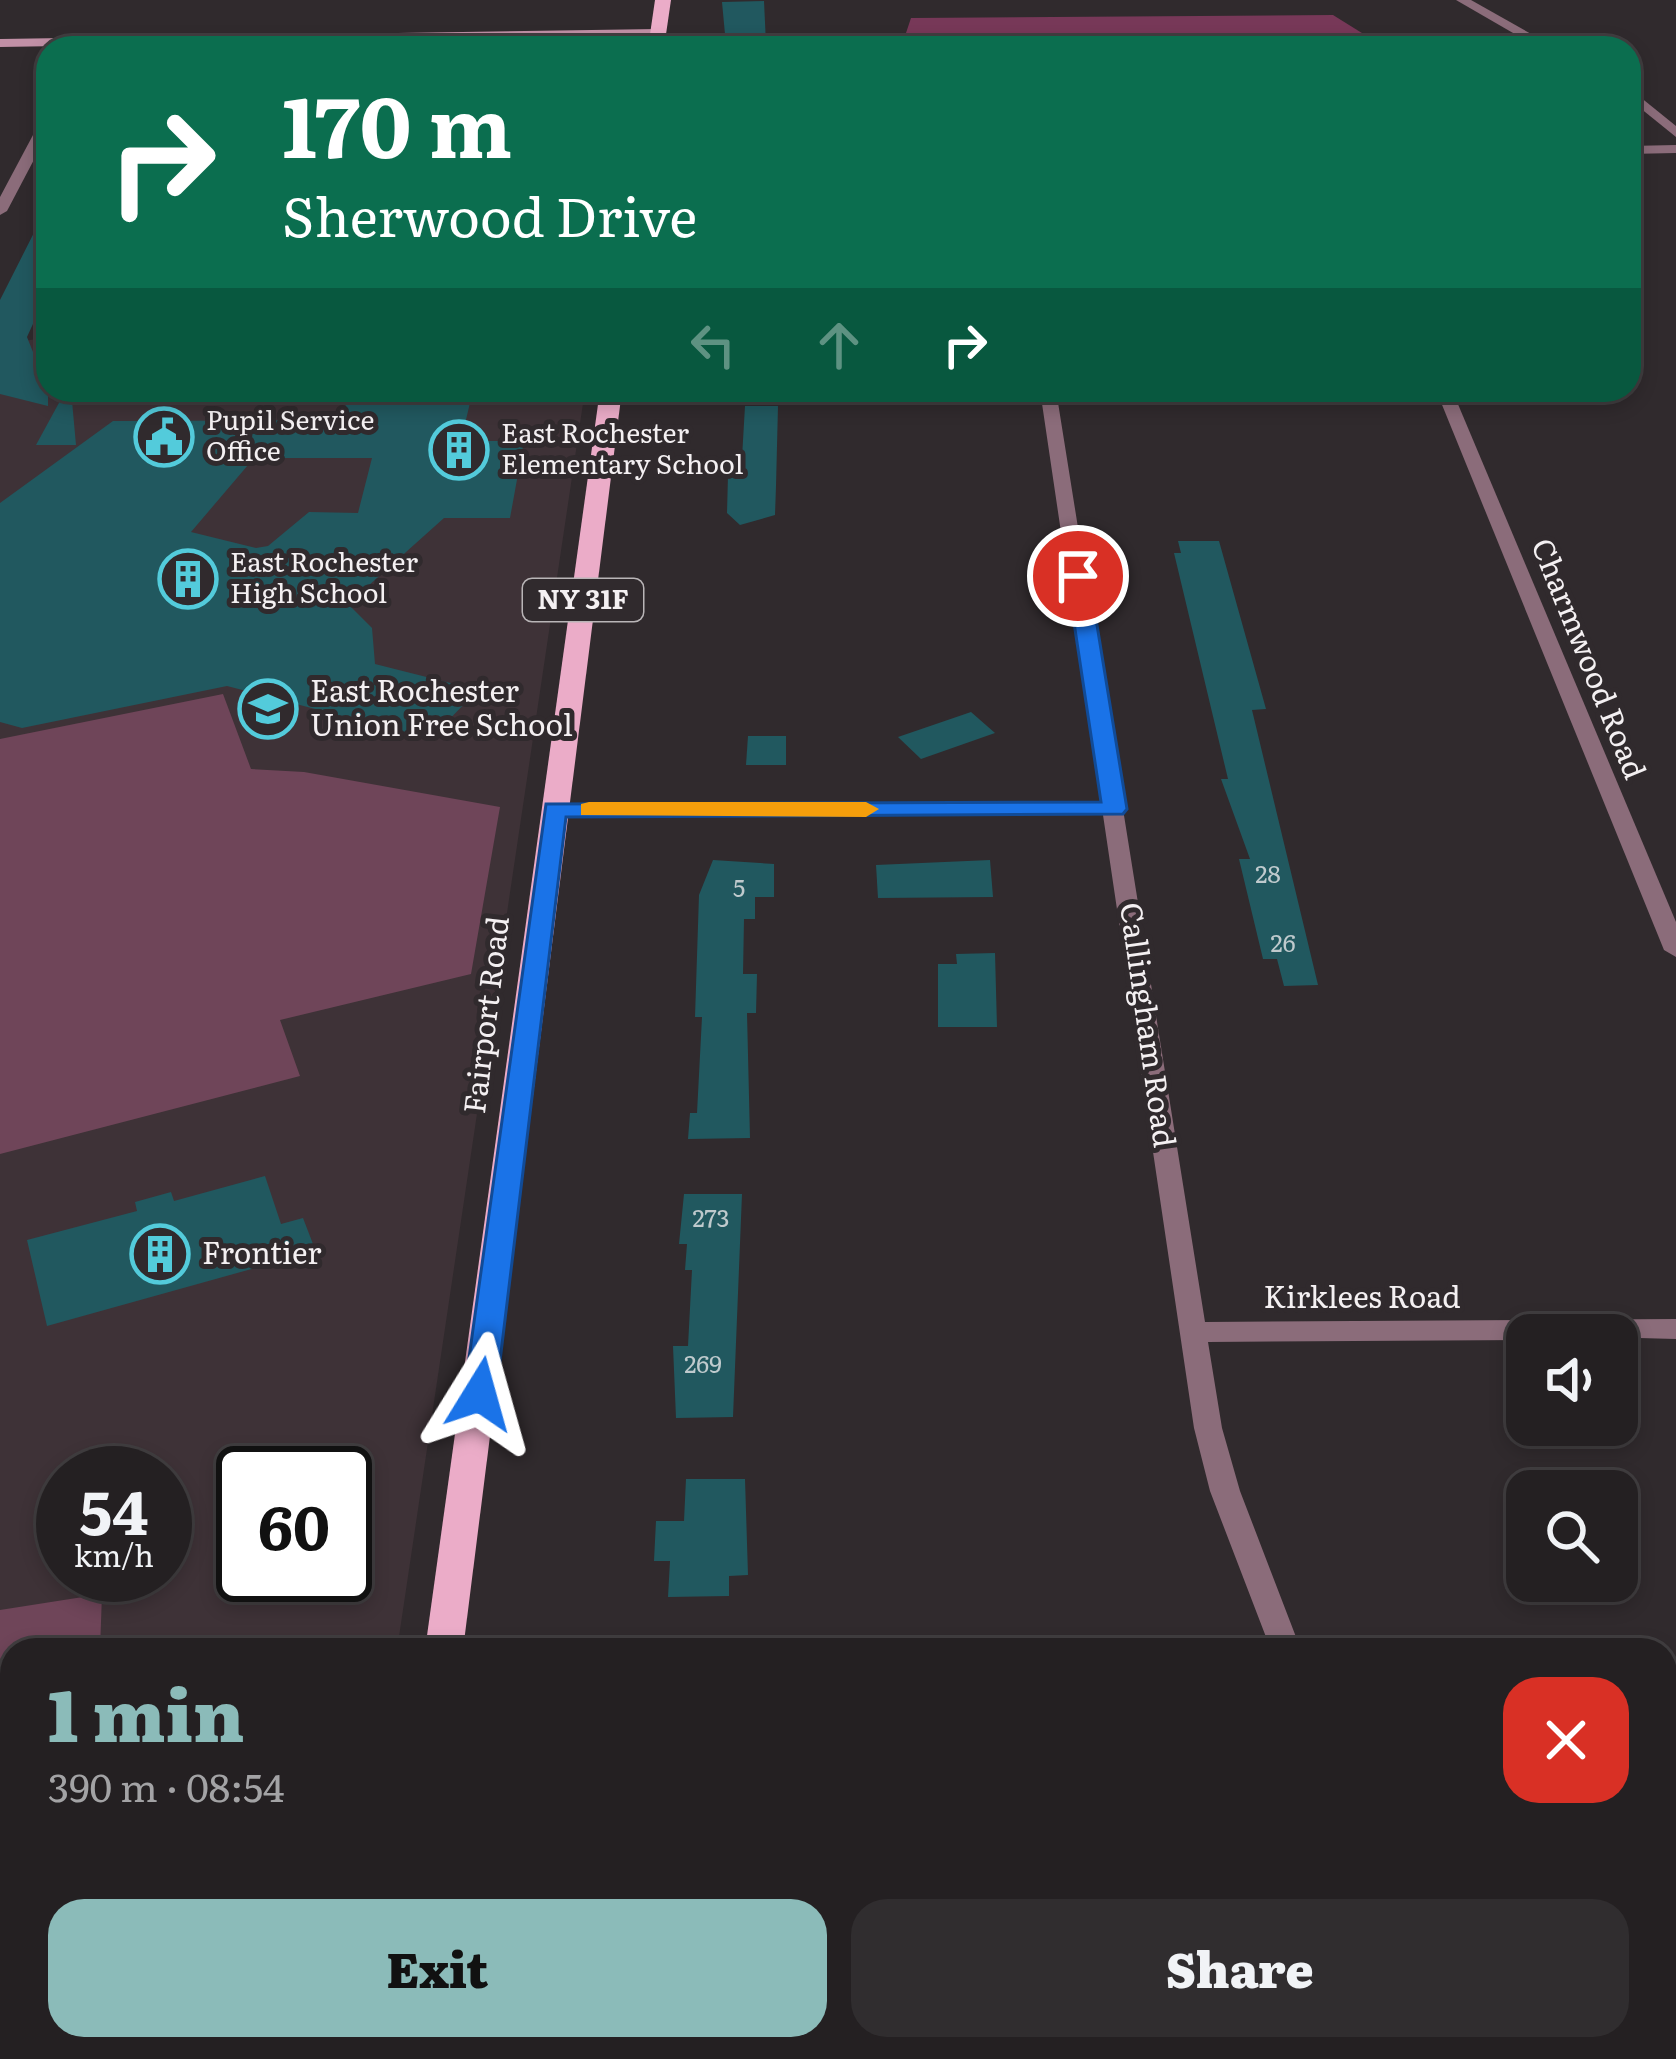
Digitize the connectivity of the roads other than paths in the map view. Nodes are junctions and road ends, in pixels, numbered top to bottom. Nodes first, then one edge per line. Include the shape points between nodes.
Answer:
1 (663, 0) edge
2 (1462, 0) edge
3 (658, 36) edge
4 (1527, 36) edge
5 (0, 43) edge
6 (36, 44) edge
7 (1641, 102) edge
8 (1676, 133) edge
9 (36, 143) edge
10 (1676, 148) edge
11 (1641, 149) edge
12 (0, 211) edge
13 (609, 402) edge
14 (1050, 402) edge
15 (1449, 402) edge
16 (1114, 809) junction
17 (555, 810) junction
18 (1676, 950) edge
19 (1676, 1328) edge
20 (1192, 1332) junction
21 (446, 1638) edge
22 (1281, 1638) edge

1 - 3 main road
2 - 4 street
5 - 6 street
7 - 8 street
9 - 12 street
10 - 11 street
13 - 17 main road, Fairport Road / NY 31F
14 - 16 street, Callingham Road
15 - 18 street, Charmwood Road
16 - 17 street
16 - 20 street, Callingham Road
17 - 21 main road, Fairport Road / NY 31F
19 - 20 street, Kirklees Road
20 - 22 street, Callingham Road via 1225,1491

